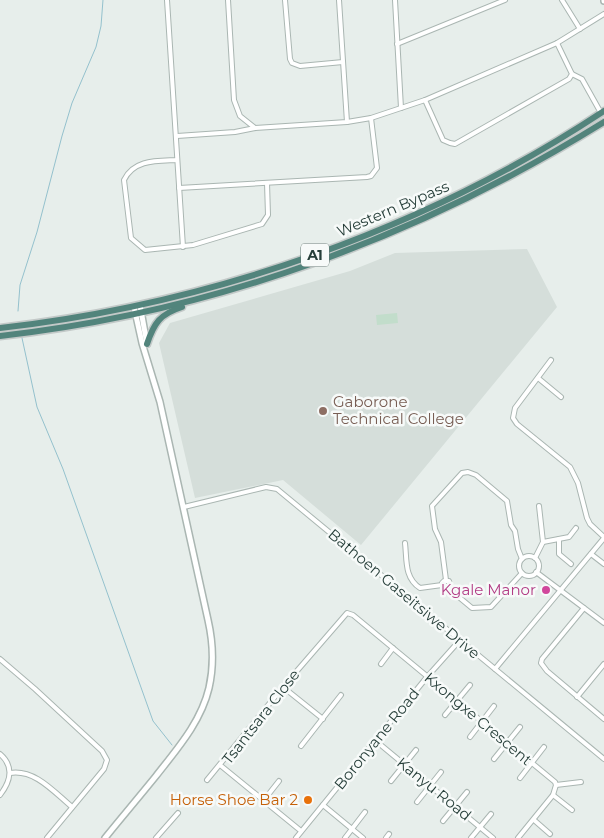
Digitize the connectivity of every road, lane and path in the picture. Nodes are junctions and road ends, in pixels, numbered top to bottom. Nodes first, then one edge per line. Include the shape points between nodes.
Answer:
1 (167, 0) edge
2 (228, 0) edge
3 (285, 0) edge
4 (339, 0) edge
5 (395, 0) edge
6 (505, 0) edge
7 (562, 0) edge
8 (604, 14) edge
9 (580, 30) junction
10 (397, 44) junction
11 (557, 44) junction
12 (343, 62) junction
13 (572, 74) junction
14 (425, 100) junction
15 (401, 108) junction
16 (603, 112) edge
17 (372, 118) junction
18 (346, 122) junction
19 (604, 122) edge
20 (254, 128) junction
21 (177, 136) junction
22 (178, 160) junction
23 (268, 183) junction
24 (179, 188) junction
25 (184, 247) junction
26 (216, 294) junction
27 (138, 310) junction
28 (0, 328) edge
29 (0, 336) edge
30 (147, 344) junction
31 (148, 357) junction
32 (551, 360) dead end
33 (538, 378) junction
34 (561, 397) dead end
35 (539, 506) dead end
36 (184, 507) junction
37 (576, 528) dead end
38 (604, 537) edge
39 (558, 540) junction
40 (543, 542) junction
41 (405, 543) dead end
42 (591, 554) junction
43 (535, 558) junction
44 (522, 559) junction
45 (571, 564) dead end
46 (604, 564) edge
47 (536, 572) junction
48 (522, 573) junction
49 (446, 580) junction
50 (442, 585) junction
51 (448, 588) junction
52 (560, 591) junction
53 (584, 608) junction
54 (347, 613) joint
55 (604, 623) edge
56 (460, 640) junction
57 (393, 648) junction
58 (0, 659) edge
59 (381, 664) dead end
60 (604, 664) edge
61 (495, 669) junction
62 (428, 676) junction
63 (470, 685) dead end
64 (283, 687) junction
65 (341, 695) dead end
66 (577, 697) junction
67 (456, 701) junction
68 (494, 706) dead end
69 (445, 716) dead end
70 (323, 720) junction
71 (604, 720) edge
72 (482, 722) junction
73 (520, 727) dead end
74 (470, 737) dead end
75 (376, 741) junction
76 (507, 743) junction
77 (301, 746) dead end
78 (544, 747) dead end
79 (416, 750) dead end
80 (0, 754) edge
81 (494, 759) dead end
82 (604, 759) edge
83 (532, 763) junction
84 (220, 765) junction
85 (404, 765) junction
86 (441, 772) dead end
87 (10, 773) junction
88 (520, 778) dead end
89 (207, 780) dead end
90 (279, 781) dead end
91 (391, 781) dead end
92 (581, 782) dead end
93 (556, 785) junction
94 (430, 786) junction
95 (467, 792) dead end
96 (0, 795) edge
97 (553, 795) junction
98 (264, 800) junction
99 (417, 802) dead end
100 (323, 805) junction
101 (72, 806) junction
102 (455, 806) junction
103 (572, 810) dead end
104 (365, 812) dead end
105 (178, 813) dead end
106 (491, 814) dead end
107 (534, 820) junction
108 (443, 821) dead end
109 (480, 827) junction
110 (352, 829) junction
111 (301, 831) junction
112 (389, 834) dead end
113 (550, 834) dead end
114 (47, 838) edge
115 (105, 838) edge
116 (156, 838) edge
117 (296, 838) edge
118 (345, 838) edge
119 (363, 838) edge
120 (386, 838) edge
121 (471, 838) edge
122 (493, 838) edge
123 (518, 838) edge

1 - 21 street
2 - 20 street via 234,100 240,116
3 - 12 street via 292,63 300,66
4 - 12 street
5 - 10 street
6 - 10 street
7 - 9 street
8 - 9 street
9 - 11 street
10 - 15 street
11 - 13 street
11 - 14 street
12 - 18 street
13 - 14 street via 456,144 443,140
13 - 16 street via 582,79
14 - 15 street
15 - 17 street
16 - 27 highway, Western Bypass / A1 via 480,183 371,233 333,249
17 - 18 street
17 - 23 street via 377,168 371,176
18 - 20 street
19 - 26 highway, Western Bypass / A1 via 454,205 338,255
20 - 21 street
21 - 22 street
22 - 24 street
22 - 25 street via 144,162 124,180 133,241 145,250
23 - 24 street
23 - 25 street via 268,215 262,224
24 - 25 street
26 - 27 highway, Western Bypass / A1
26 - 30 highway via 165,314 155,324
27 - 28 highway, Western Bypass / A1
27 - 29 highway, Western Bypass / A1 via 66,327
27 - 30 street
27 - 31 street via 142,343
30 - 31 street
31 - 36 street
32 - 33 street
33 - 34 street
33 - 38 street via 515,408 514,418 570,468 578,483 586,518
35 - 40 street
36 - 56 street, Bathoen Gaseitsiwe Drive via 266,488 277,489
36 - 115 street via 211,631 208,690 202,709 183,741
37 - 39 street via 569,538
38 - 42 street
39 - 40 street
39 - 45 street via 560,554
40 - 43 street
41 - 50 street via 411,580 420,588
42 - 46 street
42 - 52 street
43 - 44 street via 528,556
43 - 47 street via 539,565
44 - 48 street via 519,566
44 - 49 street via 507,502 476,475 462,473 432,506
47 - 48 street via 529,576
47 - 52 street
48 - 51 street via 491,607 472,608
49 - 50 street
49 - 51 street via 450,583
50 - 51 street
52 - 53 street
52 - 61 street
53 - 55 street
53 - 66 street via 541,663
54 - 57 street, Kxongxe Crescent
54 - 64 street, Tsantsara Close
56 - 61 street, Bathoen Gaseitsiwe Drive
56 - 62 street, Boronyane Road
57 - 59 street
57 - 62 street, Kxongxe Crescent
58 - 101 street via 106,755 104,769
60 - 66 street
61 - 82 street, Bathoen Gaseitsiwe Drive
62 - 67 street, Kxongxe Crescent
62 - 75 street, Boronyane Road
63 - 67 street
64 - 70 street
64 - 84 street, Tsantsara Close
65 - 70 street
66 - 71 street
67 - 69 street
67 - 72 street, Kxongxe Crescent
68 - 72 street
70 - 77 street
72 - 74 street
72 - 76 street, Kxongxe Crescent
73 - 76 street
75 - 85 street, Kanyu Road
75 - 100 street, Boronyane Road
76 - 81 street
76 - 83 street, Kxongxe Crescent
78 - 83 street
79 - 85 street
80 - 87 street via 6,759
83 - 88 street
83 - 93 street, Kxongxe Crescent
84 - 89 street
84 - 98 street, Tsantsara Close
85 - 91 street
85 - 94 street, Kanyu Road
86 - 94 street
87 - 96 street via 9,782
87 - 101 street via 34,776
90 - 98 street
92 - 93 street
93 - 97 street
94 - 99 street
94 - 102 street, Kanyu Road
95 - 102 street
97 - 103 street
97 - 107 street
98 - 111 street, Tsantsara Close
100 - 110 street
100 - 111 street, Boronyane Road
101 - 114 street
102 - 108 street
102 - 109 street, Kanyu Road
104 - 110 street
105 - 116 street
106 - 109 street
107 - 113 street
107 - 123 street
109 - 121 street
109 - 122 street, Kanyu Road
110 - 118 street
110 - 119 street
111 - 117 street, Boronyane Road
112 - 120 street

